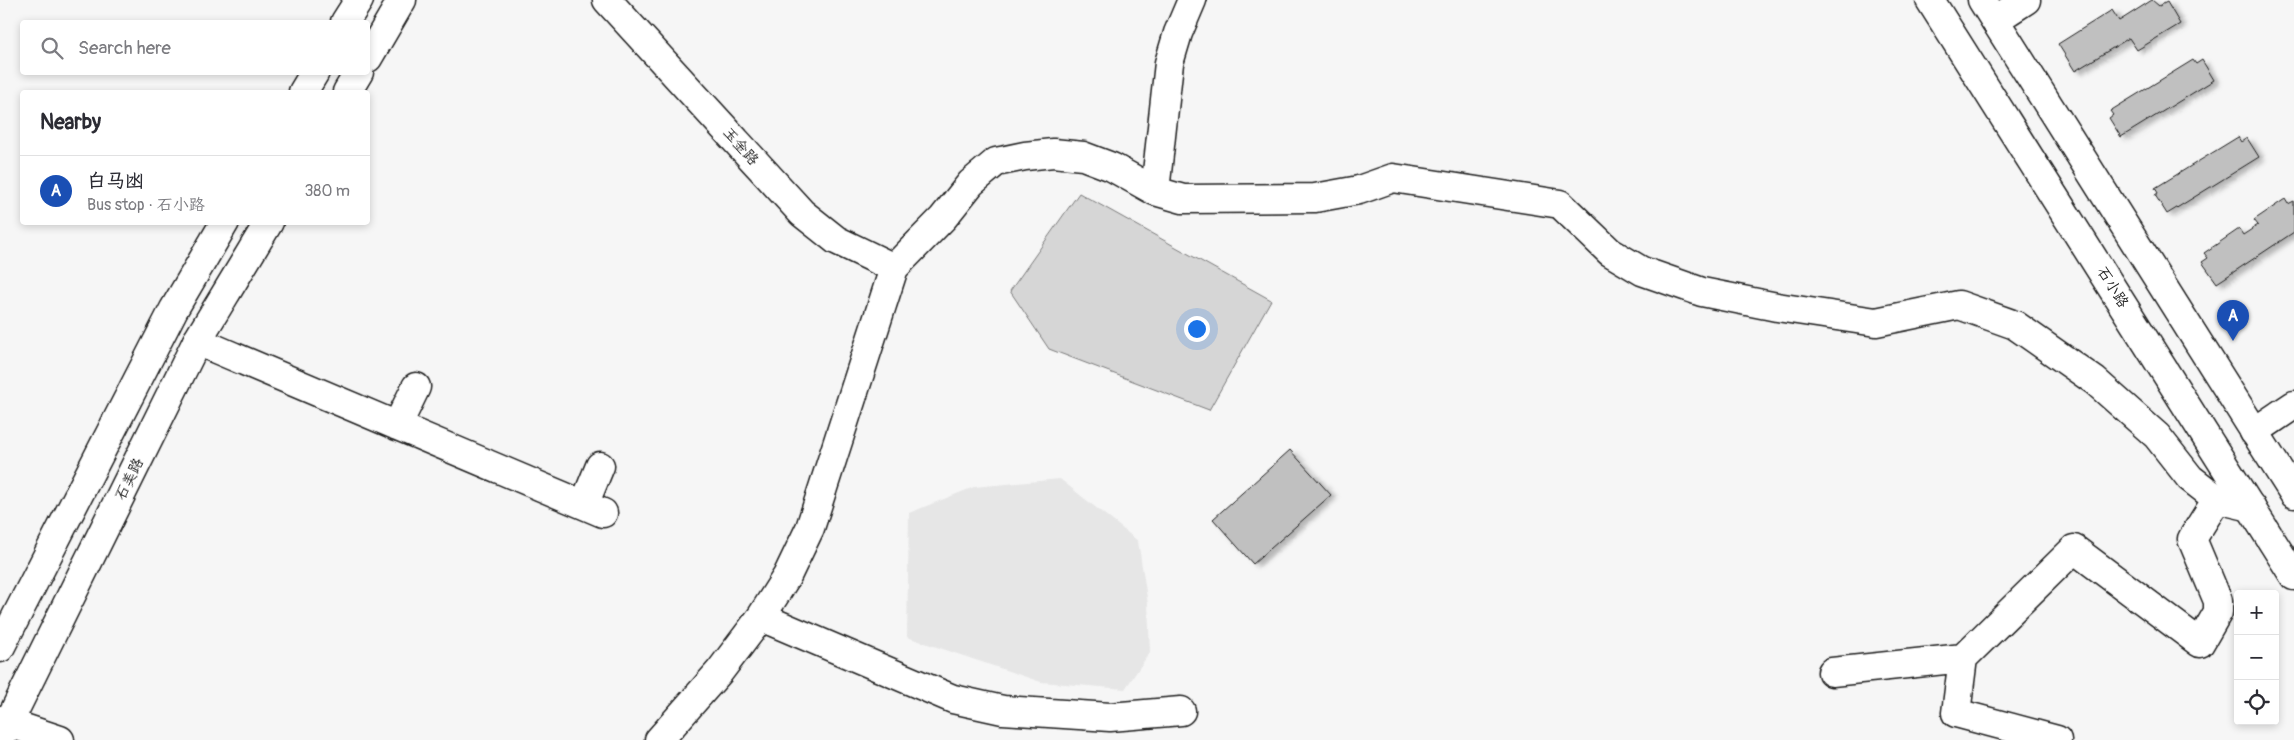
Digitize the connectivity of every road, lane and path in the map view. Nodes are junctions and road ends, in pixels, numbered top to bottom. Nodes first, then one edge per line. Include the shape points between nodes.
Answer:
1 (359, 0) edge
2 (402, 0) edge
3 (607, 0) edge
4 (1192, 0) edge
5 (1930, 0) edge
6 (2026, 0) edge
7 (1989, 10) edge
8 (346, 20) edge
9 (370, 55) edge
10 (313, 75) edge
11 (357, 75) edge
12 (304, 90) edge
13 (348, 90) edge
14 (1155, 191) junction
15 (223, 225) edge
16 (266, 225) edge
17 (894, 268) junction
18 (198, 341) junction
19 (416, 387) dead end
20 (2294, 405) edge
21 (397, 426) junction
22 (2254, 432) junction
23 (600, 466) dead end
24 (2294, 494) edge
25 (2217, 499) junction
26 (2251, 506) junction
27 (2294, 576) edge
28 (761, 617) junction
29 (0, 648) edge
30 (1963, 658) junction
31 (1832, 672) dead end
32 (1181, 711) dead end
33 (3, 728) edge
34 (60, 740) edge
35 (659, 740) edge
36 (2057, 740) edge

1 - 8 street
2 - 9 street
3 - 17 street, 玉金路 via 802,212 836,240
4 - 14 street via 1169,63
5 - 26 street, 石小路
6 - 7 street
7 - 22 street
10 - 12 street
11 - 13 street
14 - 17 street via 1112,167 1083,156 1053,154 996,162 972,183
14 - 25 street via 1182,198 1315,198 1359,190 1392,178 1560,204 1610,252 1642,271 1702,292 1777,308 1876,322 1959,305 2015,325 2095,380 2157,436 2190,478
15 - 29 street via 174,309
16 - 18 street, 石美路
17 - 28 street via 810,528 787,576
18 - 21 street
18 - 33 street, 石美路
19 - 21 street
20 - 22 street
21 - 23 street via 594,509
22 - 24 street
25 - 26 street
25 - 30 street via 2192,539 2218,600 2218,612 2200,643 2074,549
26 - 27 street, 石小路
28 - 32 street via 953,700 1003,710 1110,717
28 - 35 street
30 - 31 street
30 - 36 street via 1956,713
33 - 34 street

